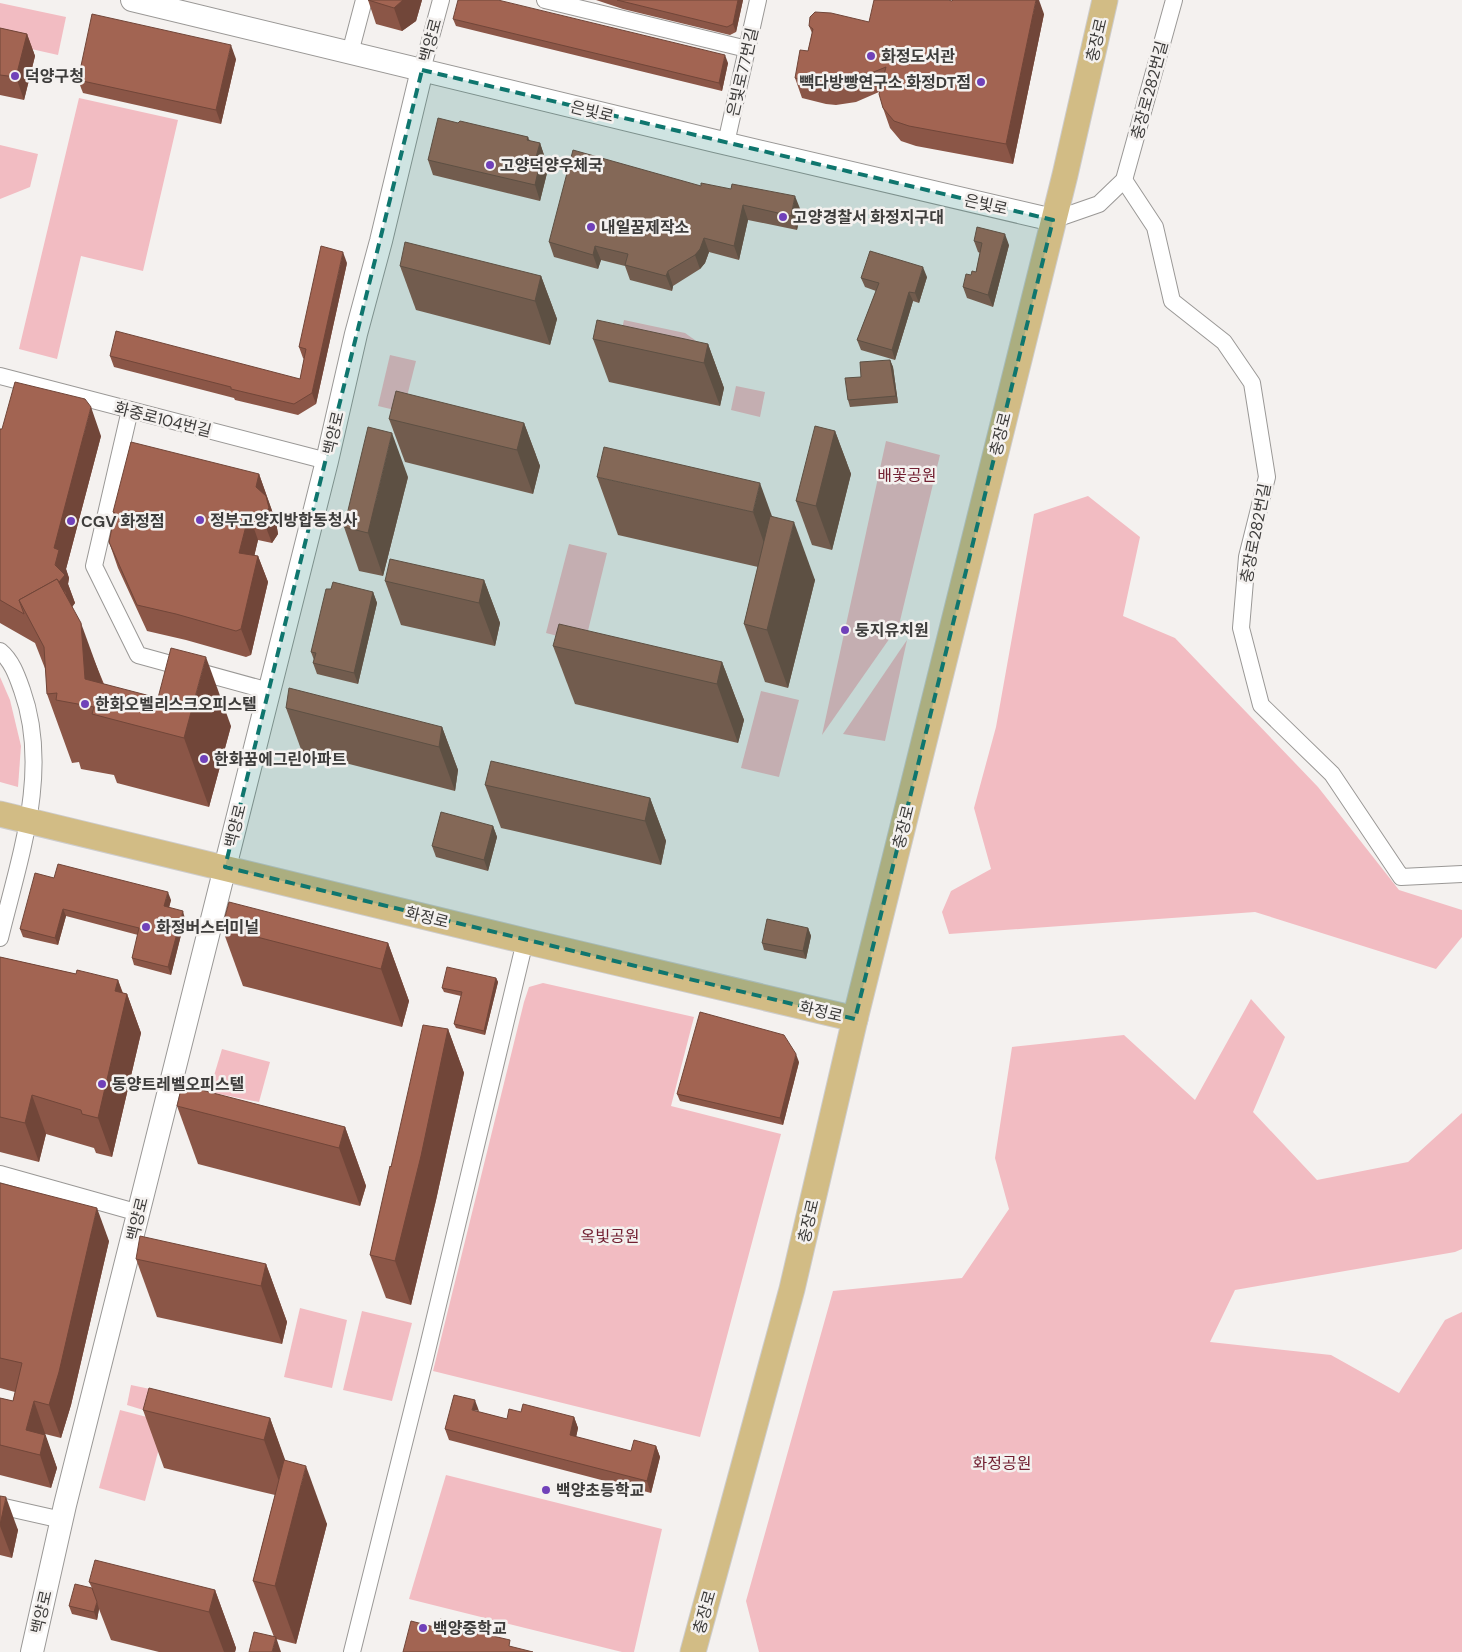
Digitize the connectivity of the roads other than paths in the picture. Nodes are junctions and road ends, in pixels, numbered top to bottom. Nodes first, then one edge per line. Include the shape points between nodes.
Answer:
1 (132, 0) edge
2 (364, 0) edge
3 (440, 0) edge
4 (545, 0) edge
5 (758, 0) edge
6 (1105, 0) edge
7 (1174, 0) edge
8 (747, 49) junction
9 (350, 54) junction
10 (422, 70) junction
11 (726, 143) junction
12 (1124, 180) junction
13 (1054, 220) junction
14 (0, 376) edge
15 (130, 410) junction
16 (327, 461) junction
17 (0, 651) edge
18 (269, 691) junction
19 (0, 814) edge
20 (28, 821) junction
21 (225, 867) junction
22 (1462, 874) edge
23 (0, 938) edge
24 (525, 941) junction
25 (855, 1019) junction
26 (0, 1174) edge
27 (139, 1214) junction
28 (0, 1506) edge
29 (62, 1520) junction
30 (32, 1652) edge
31 (352, 1652) edge
32 (693, 1652) edge

1 - 9 street, 은빛로
2 - 9 street
3 - 10 street, 백양로
4 - 8 street
5 - 8 street, 은빛로77번길
6 - 13 main road, 충장로
7 - 12 street, 충장로282번길
8 - 11 street, 은빛로77번길
9 - 10 street, 은빛로
10 - 11 street, 은빛로
10 - 16 street, 백양로
11 - 13 street, 은빛로
12 - 13 street via 1098,204
12 - 22 street, 충장로282번길 via 1155,227 1172,301 1224,342 1252,383 1267,477 1247,557 1241,628 1261,705 1332,774 1401,878
13 - 25 main road, 충장로
14 - 15 street, 화중로104번길
15 - 16 street, 화중로104번길
15 - 18 street via 94,566 138,655
16 - 18 street, 백양로
17 - 20 street via 17,676 30,717 34,753
18 - 21 street, 백양로
19 - 20 main road, 화정로
20 - 21 main road, 화정로
20 - 23 street
21 - 24 main road, 화정로
21 - 27 street, 백양로
24 - 25 main road, 화정로
24 - 31 street
25 - 32 main road, 충장로 via 792,1289
26 - 27 street
27 - 29 street, 백양로
28 - 29 street
29 - 30 street, 백양로

